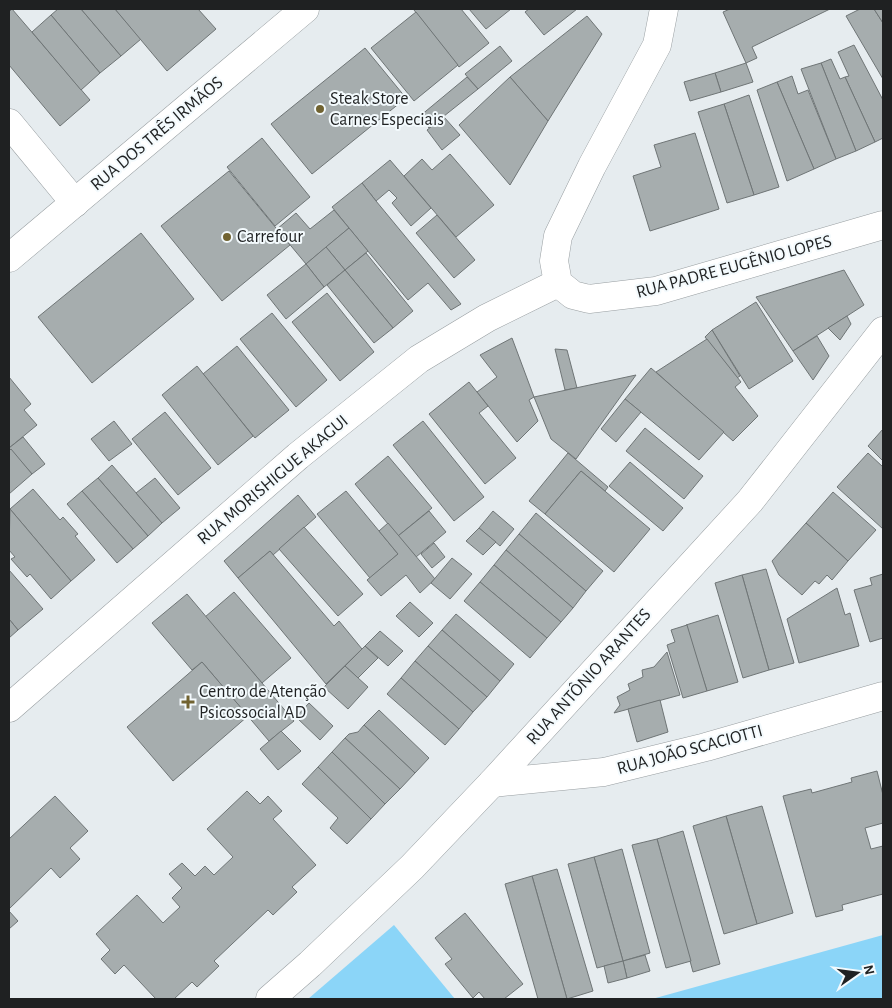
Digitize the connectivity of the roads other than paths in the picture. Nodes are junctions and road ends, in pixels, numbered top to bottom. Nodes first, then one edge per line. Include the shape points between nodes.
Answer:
1 (305, 9) edge
2 (664, 9) edge
3 (9, 124) edge
4 (75, 203) junction
5 (883, 226) edge
6 (9, 258) edge
7 (558, 284) junction
8 (883, 330) edge
9 (883, 696) edge
10 (9, 708) edge
11 (492, 783) junction
12 (270, 999) edge

1 - 4 street, RUA DOS TRÊS IRMÃOS
2 - 7 street via 657,45 558,236 554,261
3 - 4 street
4 - 6 street, RUA DOS TRÊS IRMÃOS
5 - 7 street, RUA PADRE EUGÊNIO LOPES via 656,291 589,299 573,295
7 - 10 street, RUA MORISHIGUE AKAGUI via 487,318 419,360 298,456
8 - 11 street, RUA ANTÔNIO ARANTES via 750,501
9 - 11 street, RUA JOÃO SCACIOTTI via 706,748 604,772
11 - 12 street, RUA ANTÔNIO ARANTES via 412,867

